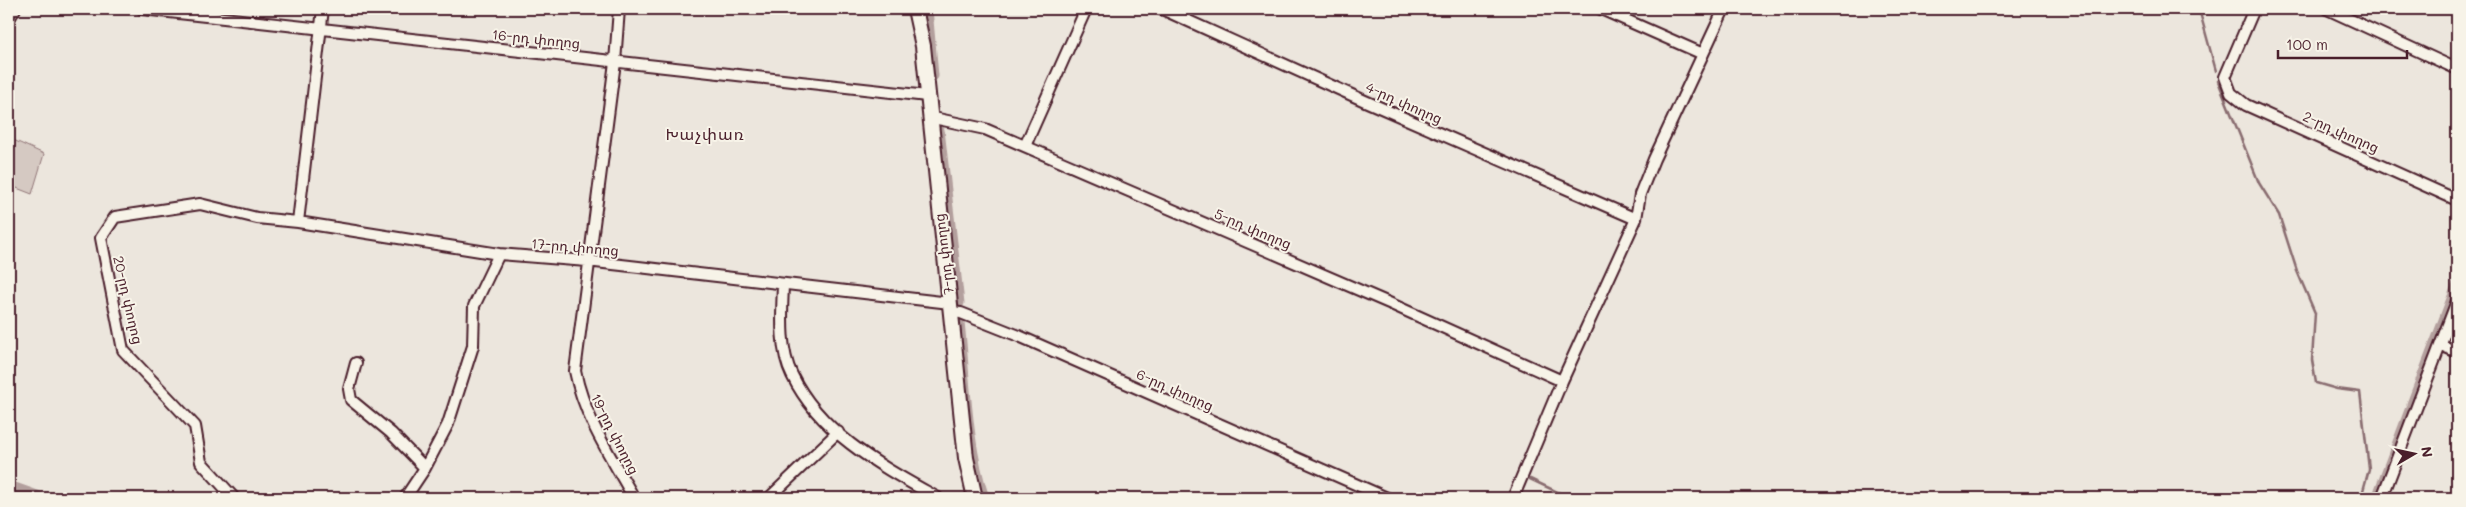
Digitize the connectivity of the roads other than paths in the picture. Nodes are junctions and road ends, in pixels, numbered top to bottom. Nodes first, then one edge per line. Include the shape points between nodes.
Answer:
1 (15, 9) edge
2 (142, 9) edge
3 (323, 9) edge
4 (619, 9) edge
5 (915, 9) edge
6 (1086, 9) edge
7 (1162, 9) edge
8 (1602, 9) edge
9 (1724, 9) edge
10 (2254, 9) edge
11 (2327, 9) edge
12 (9, 19) edge
13 (320, 30) junction
14 (1703, 54) junction
15 (615, 62) junction
16 (2457, 69) edge
17 (927, 96) junction
18 (928, 117) junction
19 (1024, 146) junction
20 (2457, 200) edge
21 (200, 204) joint
22 (1636, 218) junction
23 (298, 222) junction
24 (498, 254) junction
25 (587, 261) junction
26 (783, 285) junction
27 (2457, 300) edge
28 (950, 308) junction
29 (2441, 344) junction
30 (2457, 352) edge
31 (356, 363) dead end
32 (1562, 381) junction
33 (838, 432) junction
34 (425, 468) junction
35 (234, 498) edge
36 (405, 498) edge
37 (634, 498) edge
38 (769, 498) edge
39 (938, 498) edge
40 (975, 498) edge
41 (1387, 498) edge
42 (1513, 498) edge
43 (2382, 498) edge

1 - 12 street
2 - 13 street, 16-րդ փողոց
3 - 13 street
4 - 15 street, 19-րդ փողոց
5 - 17 main road, 7-րդ փողոց via 923,46
6 - 19 street
7 - 22 street, 4-րդ փողոց
8 - 14 street
9 - 14 street
10 - 20 street, 2-րդ փողոց via 2226,77 2232,93 2246,105
11 - 16 street
13 - 15 street, 16-րդ փողոց
13 - 23 street
14 - 22 street via 1654,159 1640,194
15 - 17 street, 16-րդ փողոց
15 - 25 street, 19-րդ փողոց
17 - 18 main road, 7-րդ փողոց
18 - 19 street, 5-րդ փողոց via 985,129
18 - 28 main road, 7-րդ փողոց
19 - 32 street, 5-րդ փողոց
21 - 23 street, 17-րդ փողոց via 257,218
21 - 35 street, 20-րդ փողոց via 116,217 101,238 123,350 195,426 201,462
22 - 32 street
23 - 24 street, 17-րդ փողոց
24 - 25 street, 17-րդ փողոց
24 - 34 street via 474,306 473,346 448,424
25 - 26 street, 17-րդ փողոց
25 - 37 street, 19-րդ փողոց via 575,371 584,404 598,435
26 - 28 street, 17-րդ փողոց
26 - 33 street via 785,342 792,374 817,414
27 - 29 street
28 - 40 main road, 7-րդ փողոց via 966,458
28 - 41 street, 6-րդ փողոց
29 - 30 street
29 - 43 street
31 - 34 street via 349,389 351,400 391,433
32 - 42 street
33 - 38 street
33 - 39 street via 874,462
34 - 36 street

